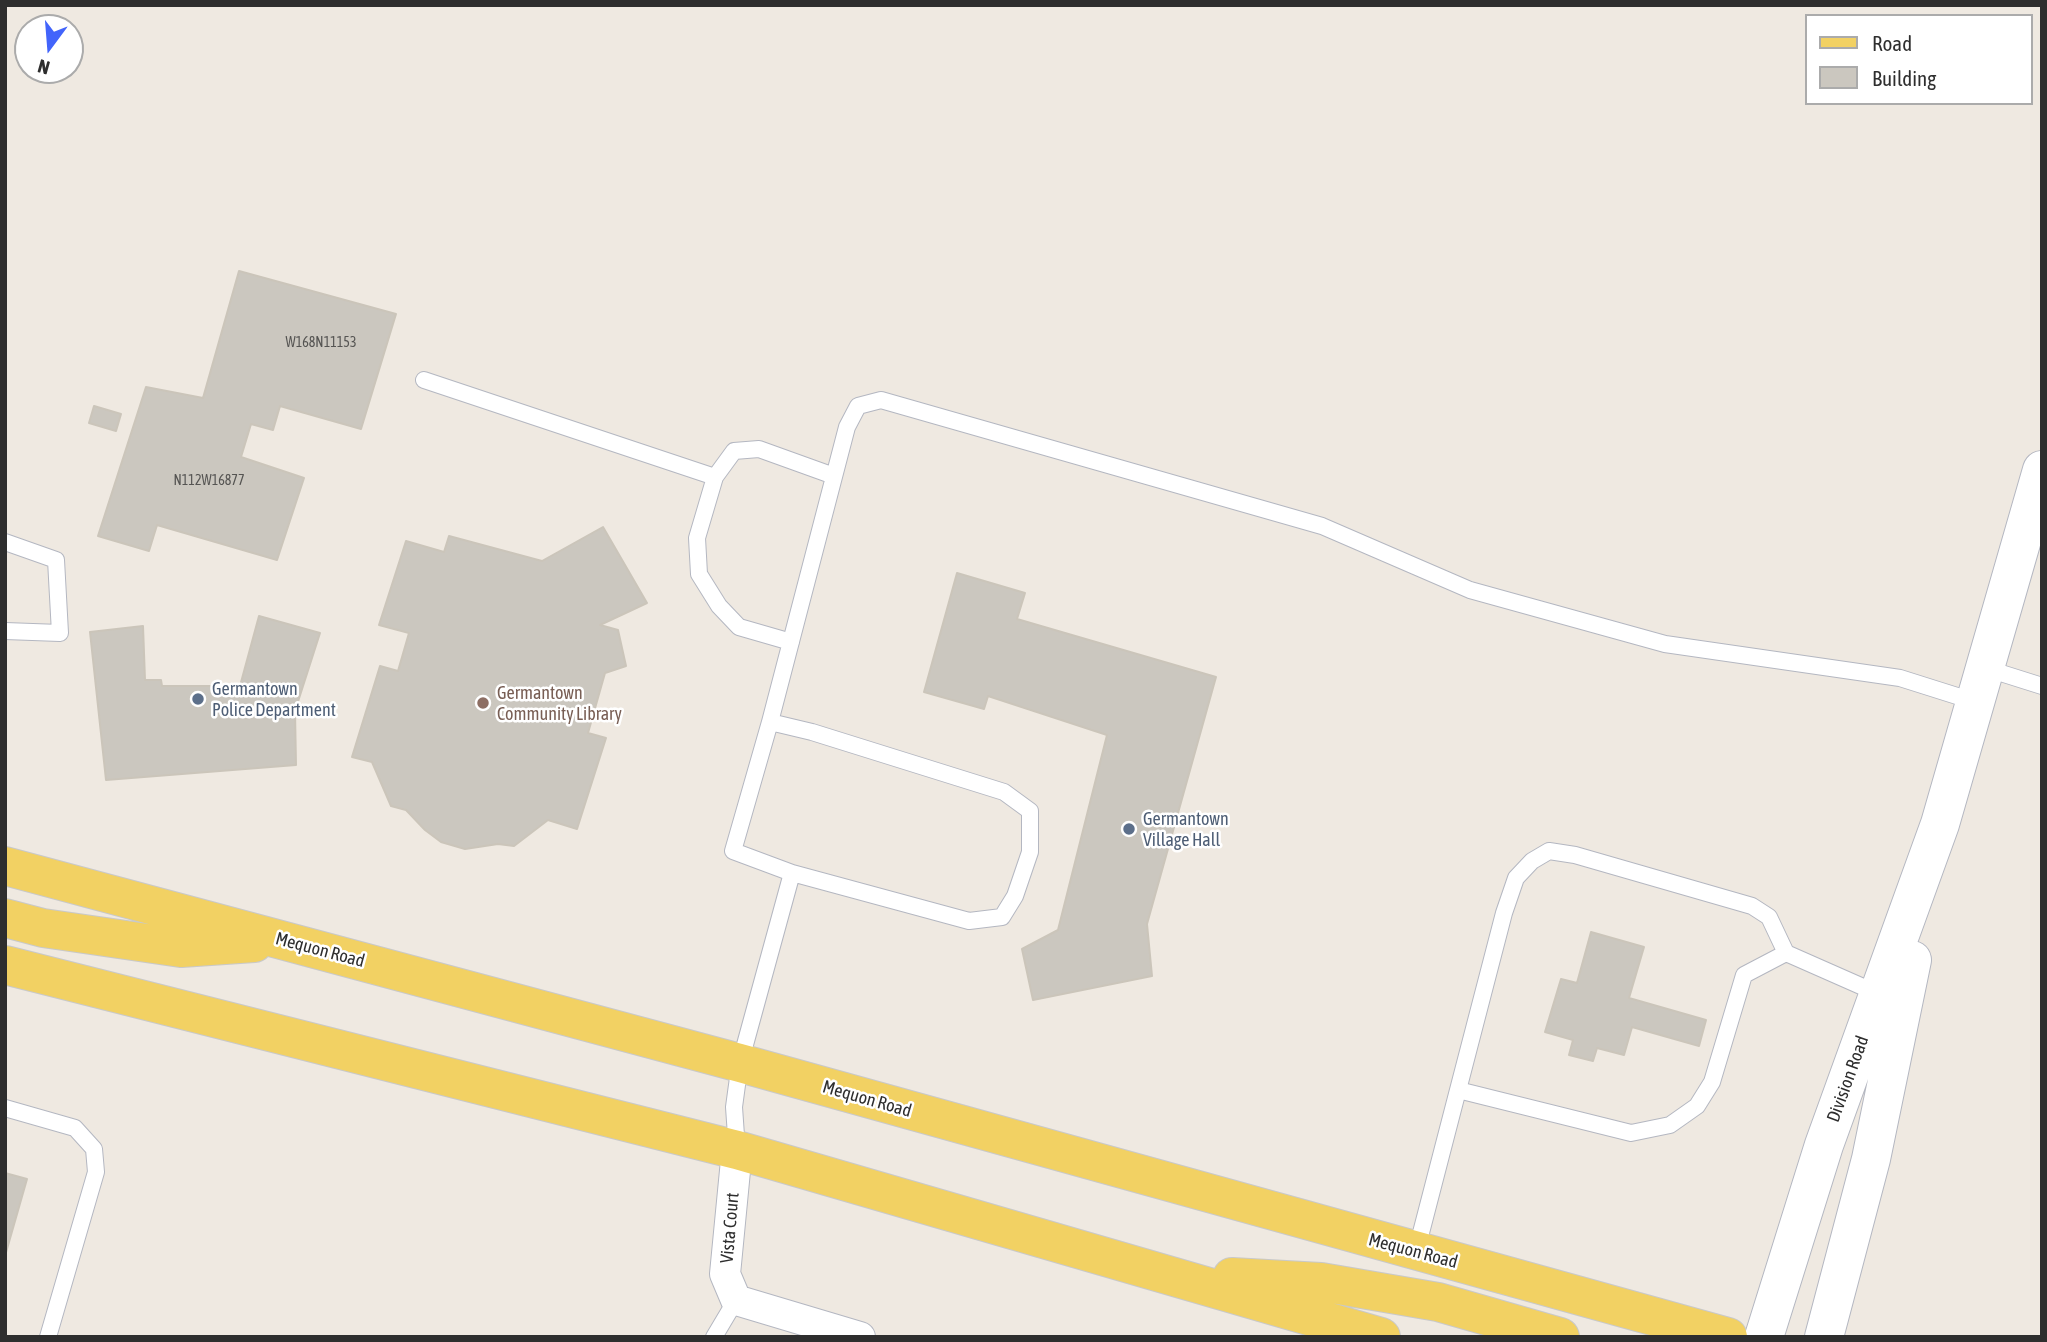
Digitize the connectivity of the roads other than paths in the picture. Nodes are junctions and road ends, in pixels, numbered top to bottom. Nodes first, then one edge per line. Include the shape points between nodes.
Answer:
1 (424, 380) dead end
2 (2042, 470) edge
3 (834, 476) junction
4 (715, 477) junction
5 (5, 542) edge
6 (5, 631) edge
7 (791, 642) junction
8 (1981, 685) junction
9 (2042, 686) edge
10 (770, 722) junction
11 (1940, 824) junction
12 (5, 866) edge
13 (792, 873) junction
14 (5, 918) edge
15 (287, 942) junction
16 (1786, 953) junction
17 (5, 965) edge
18 (1879, 994) junction
19 (740, 1063) junction
20 (1458, 1090) junction
21 (5, 1108) edge
22 (737, 1150) junction
23 (1416, 1252) junction
24 (1163, 1273) junction
25 (1404, 1296) junction
26 (736, 1300) junction
27 (48, 1337) edge
28 (715, 1337) edge
29 (860, 1337) edge
30 (1381, 1337) edge
31 (1560, 1337) edge
32 (1728, 1337) edge
33 (1764, 1337) edge
34 (1824, 1337) edge

1 - 4 lane
2 - 8 street, Division Road
3 - 4 lane via 759,449 734,451
3 - 7 lane
3 - 8 lane via 847,427 858,406 881,400 1322,526 1470,590 1665,644
4 - 7 lane via 697,538 699,574 739,627
5 - 6 lane via 56,560 60,634
7 - 10 lane
8 - 9 lane
8 - 11 street, Division Road
10 - 13 lane via 733,851
10 - 13 lane via 1004,792 1030,811 1030,852 1015,896 1002,916 969,921
11 - 18 street, Division Road
11 - 34 street, Division Road via 1871,1159
12 - 15 main road, Mequon Road
13 - 19 lane
14 - 15 main road via 181,948
15 - 19 main road, Mequon Road
16 - 18 lane
16 - 20 lane via 1744,975 1712,1082 1697,1106 1670,1125 1631,1133
16 - 20 lane via 1769,917 1752,906 1549,851 1516,878
17 - 22 main road
18 - 33 street, Division Road via 1824,1145
19 - 22 lane via 734,1107
19 - 23 main road, Mequon Road
20 - 23 lane
21 - 27 lane via 75,1128 94,1149 96,1172
22 - 24 main road
22 - 26 street, Vista Court via 726,1274
23 - 25 main road
23 - 32 main road, Mequon Road
24 - 25 main road via 1321,1282
24 - 30 main road
25 - 31 main road
26 - 28 lane
26 - 29 street

